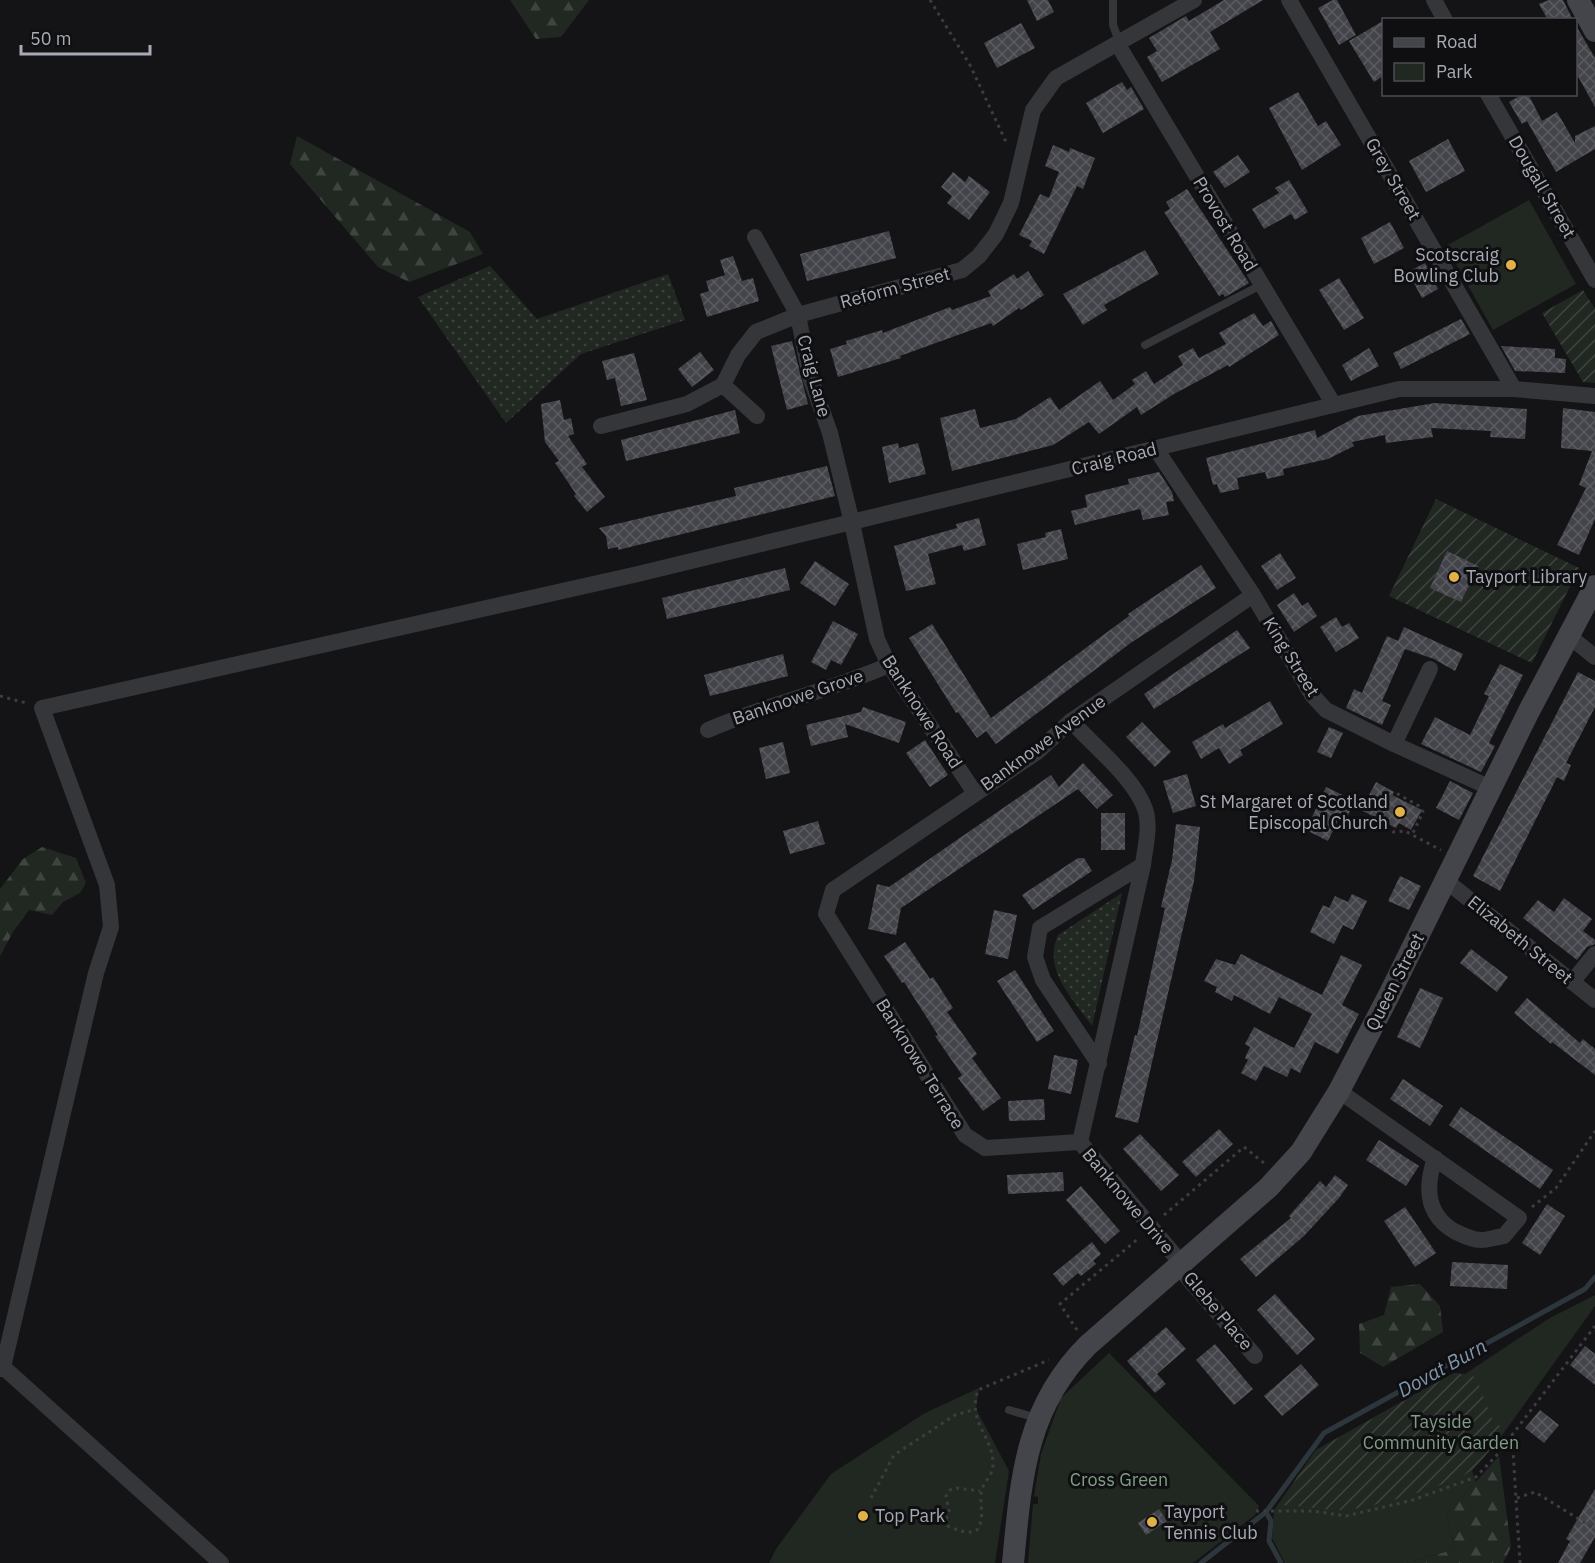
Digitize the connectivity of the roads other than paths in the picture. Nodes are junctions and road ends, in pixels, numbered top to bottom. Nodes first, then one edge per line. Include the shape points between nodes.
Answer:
1 (1113, 0) edge
2 (1194, 0) edge
3 (1289, 0) edge
4 (1434, 0) edge
5 (1578, 0) edge
6 (1444, 18) edge
7 (1595, 31) edge
8 (1118, 42) junction
9 (1489, 96) edge
10 (755, 237) dead end
11 (1595, 280) edge
12 (1261, 285) junction
13 (798, 315) junction
14 (1145, 345) dead end
15 (723, 385) junction
16 (1514, 389) junction
17 (1595, 396) edge
18 (1334, 405) junction
19 (757, 416) dead end
20 (601, 426) dead end
21 (1156, 448) junction
22 (852, 523) junction
23 (1595, 586) edge
24 (1253, 595) junction
25 (1569, 636) junction
26 (1595, 657) edge
27 (889, 665) junction
28 (1430, 669) dead end
29 (1071, 722) junction
30 (708, 729) dead end
31 (1394, 744) junction
32 (1493, 789) junction
33 (975, 793) junction
34 (1143, 865) junction
35 (1445, 880) junction
36 (832, 890) joint
37 (1595, 954) edge
38 (1572, 982) junction
39 (1595, 1000) edge
40 (1099, 1064) junction
41 (1339, 1091) junction
42 (1080, 1142) junction
43 (1435, 1158) junction
44 (1181, 1266) junction
45 (1255, 1356) dead end
46 (2, 1368) edge
47 (1009, 1410) dead end
48 (1037, 1418) junction
49 (221, 1563) edge
50 (1013, 1563) edge

1 - 8 lane
2 - 8 street, Reform Street
3 - 16 street, Grey Street
4 - 6 street
5 - 7 main road
8 - 12 street, Provost Road
8 - 13 street, Reform Street via 1056,78 1034,110 1011,203 996,234 979,256 962,270
9 - 11 street, Dougall Street
10 - 13 street, Craig Lane
12 - 14 lane
12 - 18 street, Provost Road
13 - 15 street, Reform Street via 756,332 738,355
13 - 22 street, Craig Lane via 810,377 830,433
15 - 19 street
15 - 20 street via 687,404
16 - 17 street, Craig Road
16 - 18 street, Craig Road via 1399,389
18 - 21 street, Craig Road
21 - 22 street, Craig Road
21 - 24 street, King Street
22 - 27 street, Banknowe Road via 877,639
22 - 46 street, Craig Road via 42,708 107,885 111,927 96,973
23 - 25 main road, Queen Street
24 - 29 street, Banknowe Avenue
24 - 31 street, King Street via 1312,695 1326,710
25 - 26 street
25 - 32 main road, Queen Street
27 - 30 street, Banknowe Grove
27 - 33 street, Banknowe Road
28 - 31 street
29 - 33 street, Banknowe Avenue via 1037,752
29 - 34 street, Banknowe Drive via 1127,781 1145,810
31 - 32 street, King Street
32 - 35 main road, Queen Street
33 - 36 street, Banknowe Avenue
34 - 40 street, Banknowe Drive
34 - 40 street via 1040,928 1035,957 1043,980
35 - 38 street, Elizabeth Street
35 - 41 main road, Queen Street
36 - 42 street, Banknowe Terrace via 826,914 965,1135 985,1148
37 - 38 street
38 - 39 street, Elizabeth Street
40 - 42 street, Banknowe Drive
41 - 43 street
41 - 44 main road, Queen Street via 1301,1152 1280,1176
42 - 44 street, Banknowe Drive
43 - 43 street via 1519,1218 1503,1236 1479,1240 1446,1226 1433,1211 1428,1192
44 - 45 street, Glebe Place
44 - 48 main road, Queen Street via 1116,1319 1070,1364 1051,1389
46 - 49 street
47 - 48 lane
48 - 50 main road, Queen Street via 1025,1461

